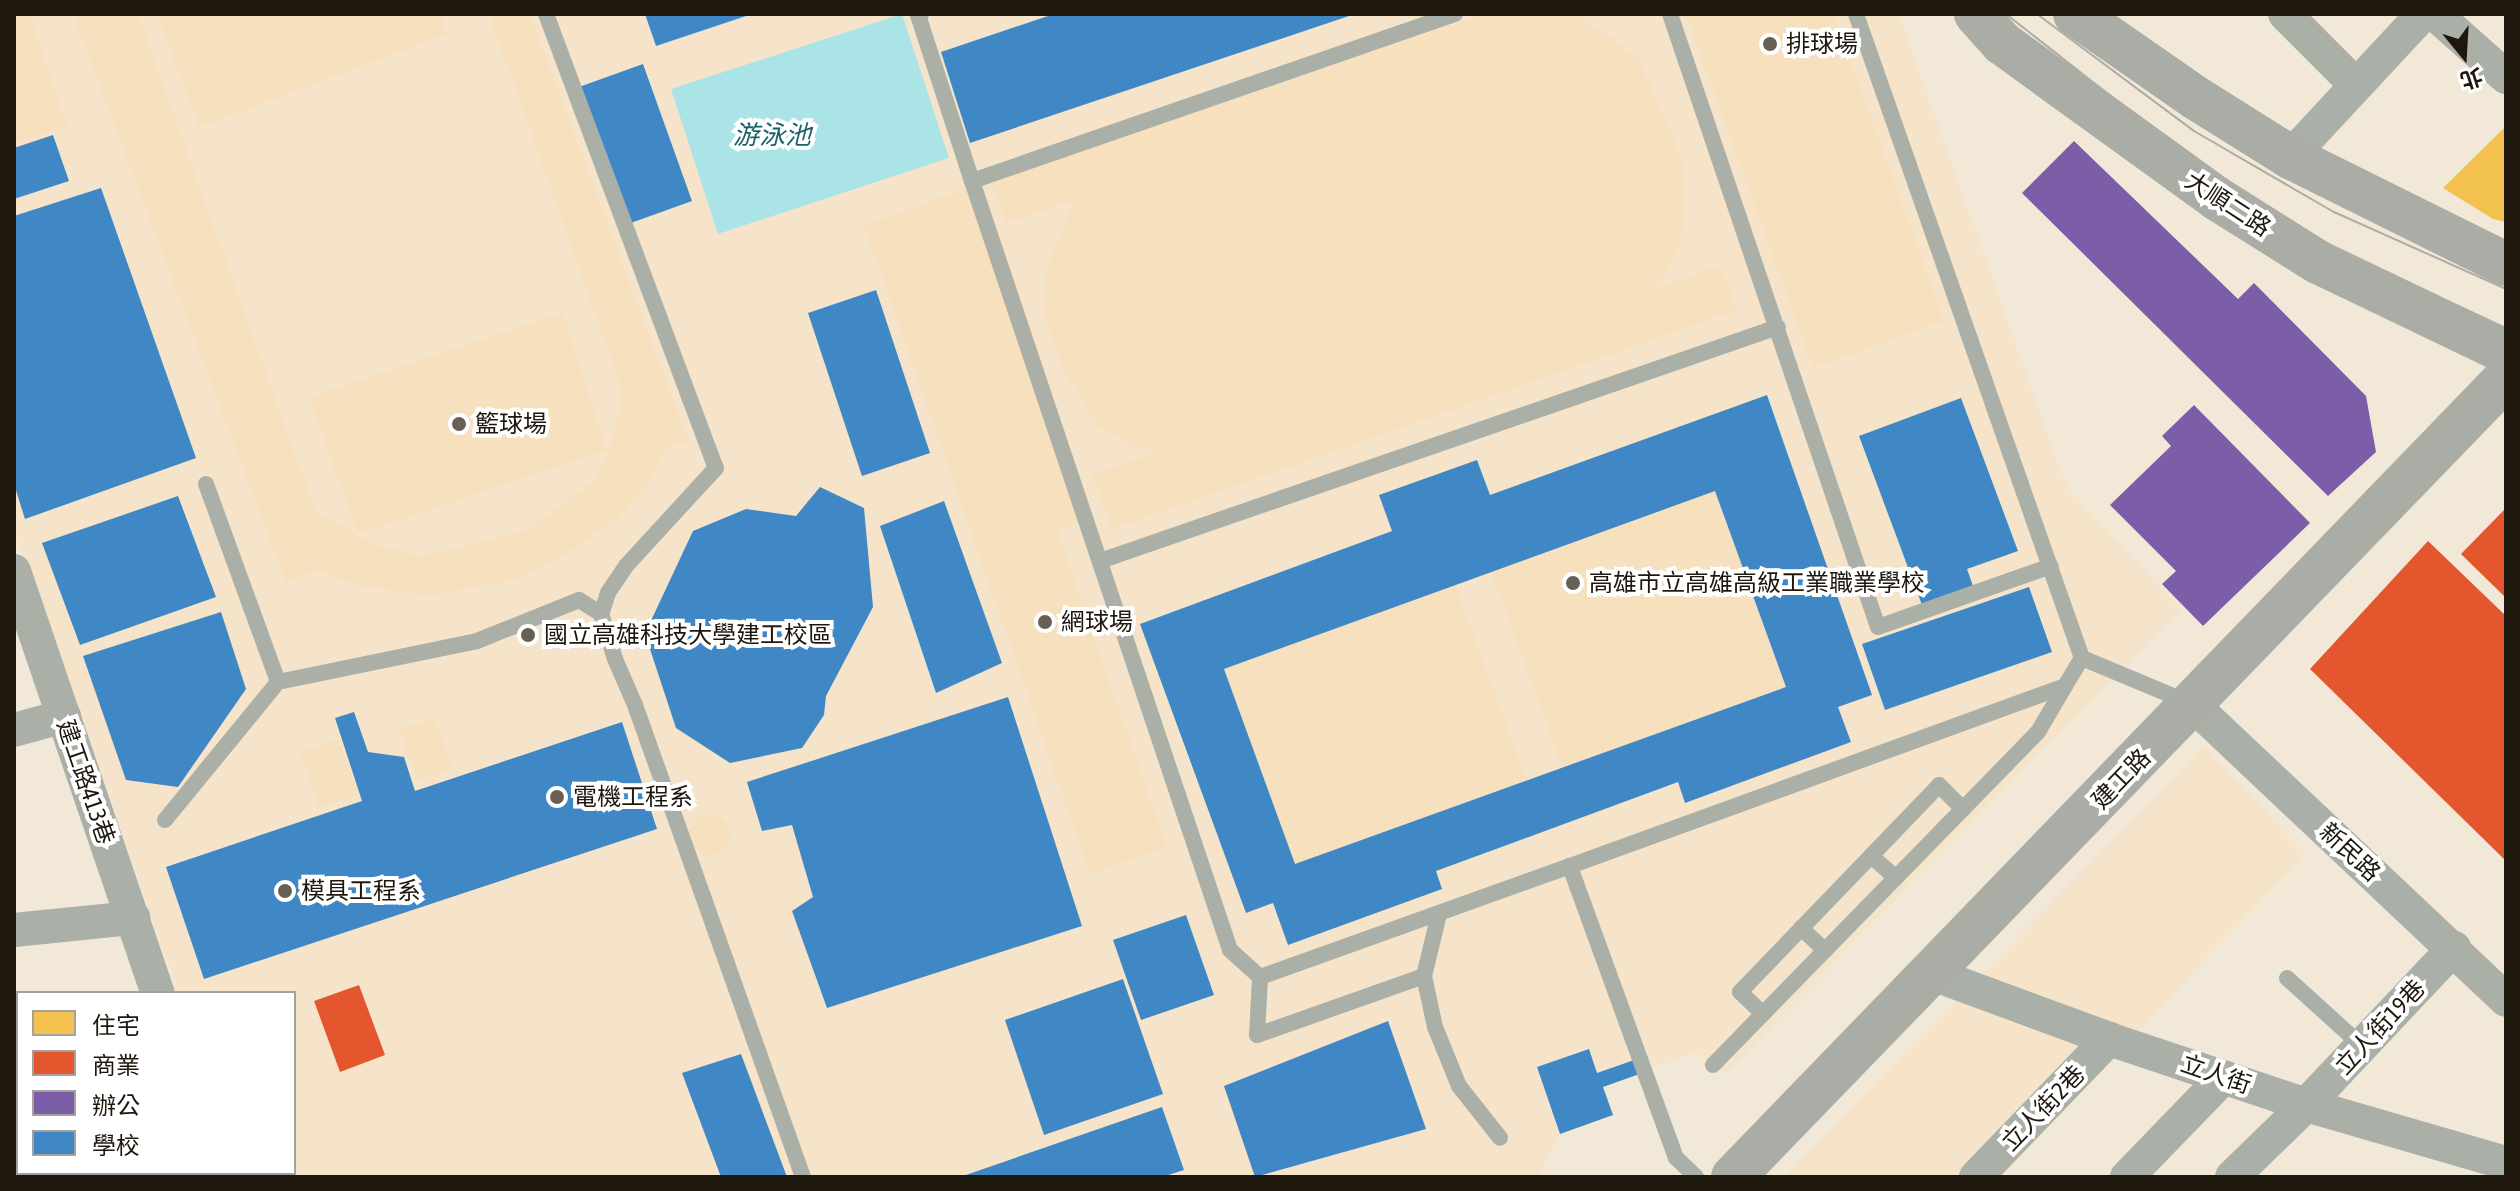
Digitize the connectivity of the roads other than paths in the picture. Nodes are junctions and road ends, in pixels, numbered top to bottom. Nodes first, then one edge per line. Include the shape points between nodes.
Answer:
1 (546, 14) edge
2 (921, 14) edge
3 (1455, 14) edge
4 (1670, 14) edge
5 (1856, 14) edge
6 (1976, 14) edge
7 (2075, 14) edge
8 (2285, 14) edge
9 (2423, 14) edge
10 (2435, 14) edge
11 (2506, 77) edge
12 (2356, 85) junction
13 (2290, 157) junction
14 (972, 181) junction
15 (2506, 264) edge
16 (1778, 327) junction
17 (2506, 352) edge
18 (2506, 378) edge
19 (206, 484) dead end
20 (1100, 561) junction
21 (2051, 566) junction
22 (14, 571) edge
23 (601, 614) junction
24 (2082, 658) junction
25 (278, 682) junction
26 (2065, 686) junction
27 (2193, 705) junction
28 (64, 716) junction
29 (14, 730) edge
30 (1963, 809) junction
31 (165, 820) dead end
32 (1871, 856) junction
33 (1570, 866) junction
34 (1896, 878) junction
35 (1439, 914) junction
36 (133, 918) junction
37 (1801, 928) junction
38 (14, 930) edge
39 (2454, 948) junction
40 (1825, 950) junction
41 (1930, 973) junction
42 (1424, 976) junction
43 (1260, 977) junction
44 (2287, 978) dead end
45 (157, 991) edge
46 (2506, 1000) edge
47 (1763, 1014) junction
48 (2109, 1039) junction
49 (2362, 1046) junction
50 (1713, 1065) dead end
51 (2224, 1077) junction
52 (2306, 1105) junction
53 (1500, 1138) dead end
54 (2506, 1163) edge
55 (803, 1177) edge
56 (1696, 1177) edge
57 (1733, 1177) edge
58 (1976, 1177) edge
59 (2127, 1177) edge
60 (2232, 1177) edge

1 - 23 lane via 716,468 626,566
2 - 14 lane
3 - 14 lane
4 - 16 lane
5 - 21 lane
6 - 17 street, 大順二路 via 2002,43 2216,198 2318,262
7 - 13 street
8 - 12 street
9 - 12 street
10 - 11 street
12 - 13 street
13 - 15 street
14 - 20 lane
16 - 20 lane
16 - 21 lane via 1878,627
18 - 27 street, 建工路
19 - 25 lane
20 - 43 lane via 1230,950
21 - 24 lane
22 - 28 street, 建工路413巷
23 - 25 lane via 579,600 477,641
23 - 55 lane
24 - 26 lane
24 - 27 lane
25 - 31 lane
26 - 30 lane via 2038,732
26 - 33 lane
27 - 39 street, 新民路
27 - 41 street, 建工路
28 - 29 street
28 - 36 street, 建工路413巷
30 - 32 lane via 1939,785
30 - 34 lane
32 - 34 lane
32 - 37 lane
33 - 35 lane
33 - 56 lane via 1676,1158
34 - 40 lane
35 - 42 lane
35 - 43 lane
36 - 38 street
36 - 45 street, 建工路413巷
37 - 40 lane
37 - 47 lane via 1740,992
39 - 46 street, 新民路
39 - 49 street, 立人街19巷
40 - 47 lane
41 - 48 street, 立人街
41 - 57 street, 建工路
42 - 43 lane via 1257,1035
42 - 53 lane via 1435,1027 1459,1086
44 - 49 lane
47 - 50 lane
48 - 51 street, 立人街
48 - 58 street, 立人街2巷
49 - 52 street, 立人街19巷
51 - 52 street, 立人街
51 - 59 street
52 - 54 street, 立人街
52 - 60 street, 立人街19巷

